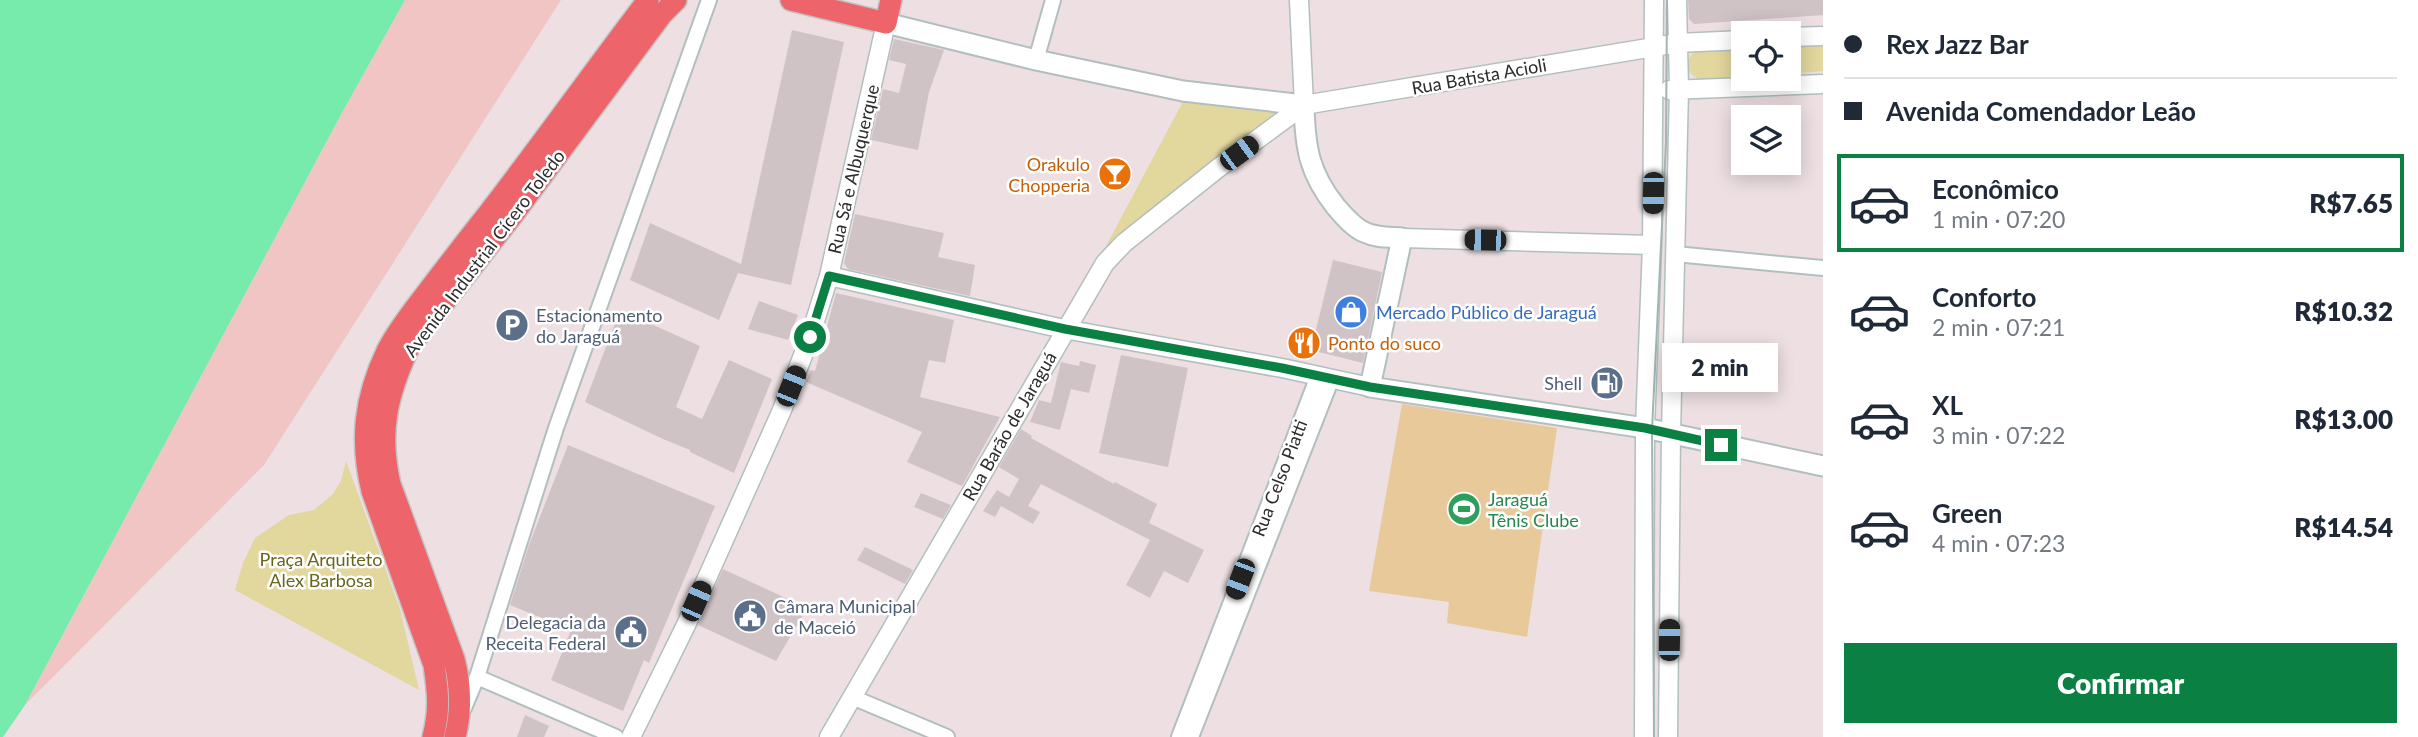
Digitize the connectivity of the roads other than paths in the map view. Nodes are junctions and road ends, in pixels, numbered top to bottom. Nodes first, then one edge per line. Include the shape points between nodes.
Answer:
1 (648, 0) edge
2 (676, 0) edge
3 (709, 0) edge
4 (791, 0) edge
5 (856, 0) edge
6 (891, 0) edge
7 (1053, 0) edge
8 (1299, 0) edge
9 (1654, 0) edge
10 (1677, 0) edge
11 (833, 11) junction
12 (886, 23) junction
13 (1823, 36) edge
14 (1801, 37) edge
15 (1731, 41) edge
16 (1678, 43) junction
17 (1654, 46) junction
18 (1036, 60) junction
19 (1823, 83) edge
20 (1679, 89) junction
21 (1655, 90) junction
22 (1304, 105) junction
23 (1402, 238) junction
24 (1652, 245) junction
25 (1675, 254) junction
26 (1823, 268) edge
27 (829, 276) junction
28 (1065, 329) junction
29 (1325, 377) junction
30 (1370, 387) junction
31 (1645, 428) junction
32 (1671, 434) junction
33 (1823, 466) edge
34 (477, 677) junction
35 (852, 697) junction
36 (460, 716) junction
37 (433, 737) edge
38 (455, 737) edge
39 (616, 737) edge
40 (631, 737) edge
41 (829, 737) edge
42 (947, 737) edge
43 (1179, 737) edge
44 (1191, 737) edge
45 (1644, 737) edge
46 (1668, 737) edge

1 - 37 main road, Avenida Industrial Cícero Toledo via 402,324 376,380 365,426 366,464 434,665 439,715
2 - 36 main road, Avenida Industrial Cícero Toledo via 410,347 387,405 383,435 390,484 454,659
3 - 34 street via 556,428
4 - 11 main road
5 - 11 main road
6 - 12 main road
7 - 18 street
8 - 22 street
9 - 17 street
10 - 16 street
11 - 12 main road
12 - 18 main road
12 - 27 street, Rua Sá e Albuquerque
13 - 14 street
15 - 16 street, Rua Batista Acioli
16 - 17 street, Rua Batista Acioli
16 - 20 street
17 - 21 street
17 - 22 street, Rua Batista Acioli
18 - 22 main road via 1183,91
19 - 20 street
20 - 21 street
20 - 25 street
21 - 24 street
22 - 23 main road via 1310,164 1320,186 1346,218 1366,233
22 - 28 street, Rua Barão de Jaraguá via 1124,243 1105,263
23 - 24 street
23 - 30 main road
24 - 31 street
25 - 26 street
25 - 32 street
27 - 28 street
27 - 40 street, Rua Sá e Albuquerque via 782,410
28 - 29 street
28 - 35 street, Rua Barão de Jaraguá
29 - 30 street
29 - 43 street, Rua Celso Piatti
29 - 44 street, Rua Celso Piatti
30 - 31 main road
31 - 32 main road
31 - 45 street
32 - 33 main road
32 - 46 street
34 - 36 street
34 - 39 street
35 - 41 street, Rua Barão de Jaraguá
35 - 42 street
36 - 38 main road, Avenida Industrial Cícero Toledo

